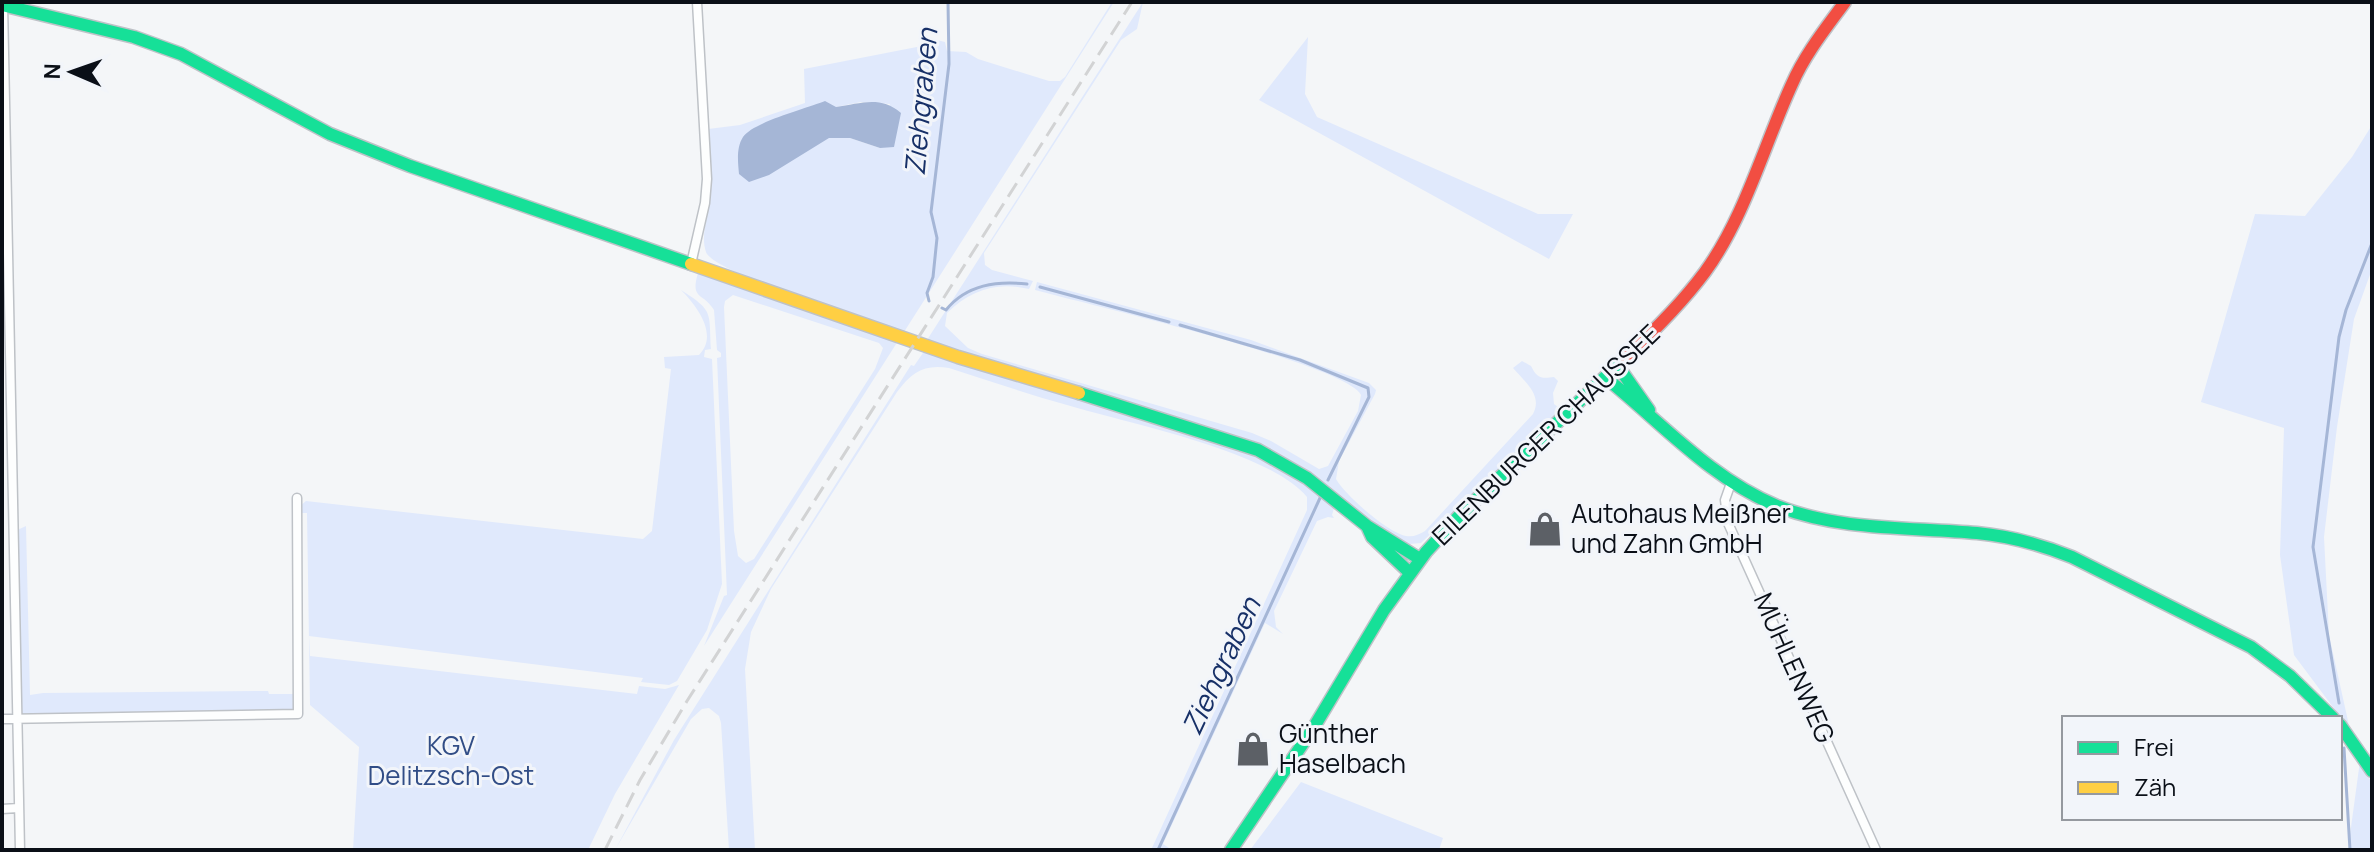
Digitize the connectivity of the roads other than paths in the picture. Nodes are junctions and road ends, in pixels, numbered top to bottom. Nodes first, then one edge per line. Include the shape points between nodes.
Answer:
1 (697, 2) edge
2 (3, 4) edge
3 (1842, 6) edge
4 (691, 264) junction
5 (1618, 366) junction
6 (1606, 378) junction
7 (1653, 416) junction
8 (1731, 483) junction
9 (297, 498) dead end
10 (1367, 526) junction
11 (1420, 559) junction
12 (1410, 573) junction
13 (2331, 716) edge
14 (2, 719) edge
15 (16, 719) junction
16 (2342, 728) edge
17 (2372, 771) edge
18 (18, 808) junction
19 (2, 809) edge
20 (20, 850) edge
21 (1231, 850) edge
22 (1876, 850) edge

1 - 4 street via 707,179
2 - 4 main road via 162,46 366,149
2 - 15 street
3 - 5 main road, EILENBURGER CHAUSSEE via 1793,80 1734,221 1706,271
4 - 10 main road via 958,357 1240,442 1311,478
5 - 6 main road, EILENBURGER CHAUSSEE
5 - 7 main road
6 - 7 main road
6 - 11 main road, EILENBURGER CHAUSSEE
7 - 8 main road
8 - 13 main road via 1817,518 1981,533 2072,557 2251,647
8 - 22 street, MÜHLENWEG via 1725,500 1728,523
9 - 15 street via 298,714
10 - 11 main road
10 - 12 main road
11 - 12 main road, EILENBURGER CHAUSSEE
12 - 21 main road, EILENBURGER CHAUSSEE
14 - 15 street
15 - 18 street
16 - 17 main road
18 - 19 street
18 - 20 street

